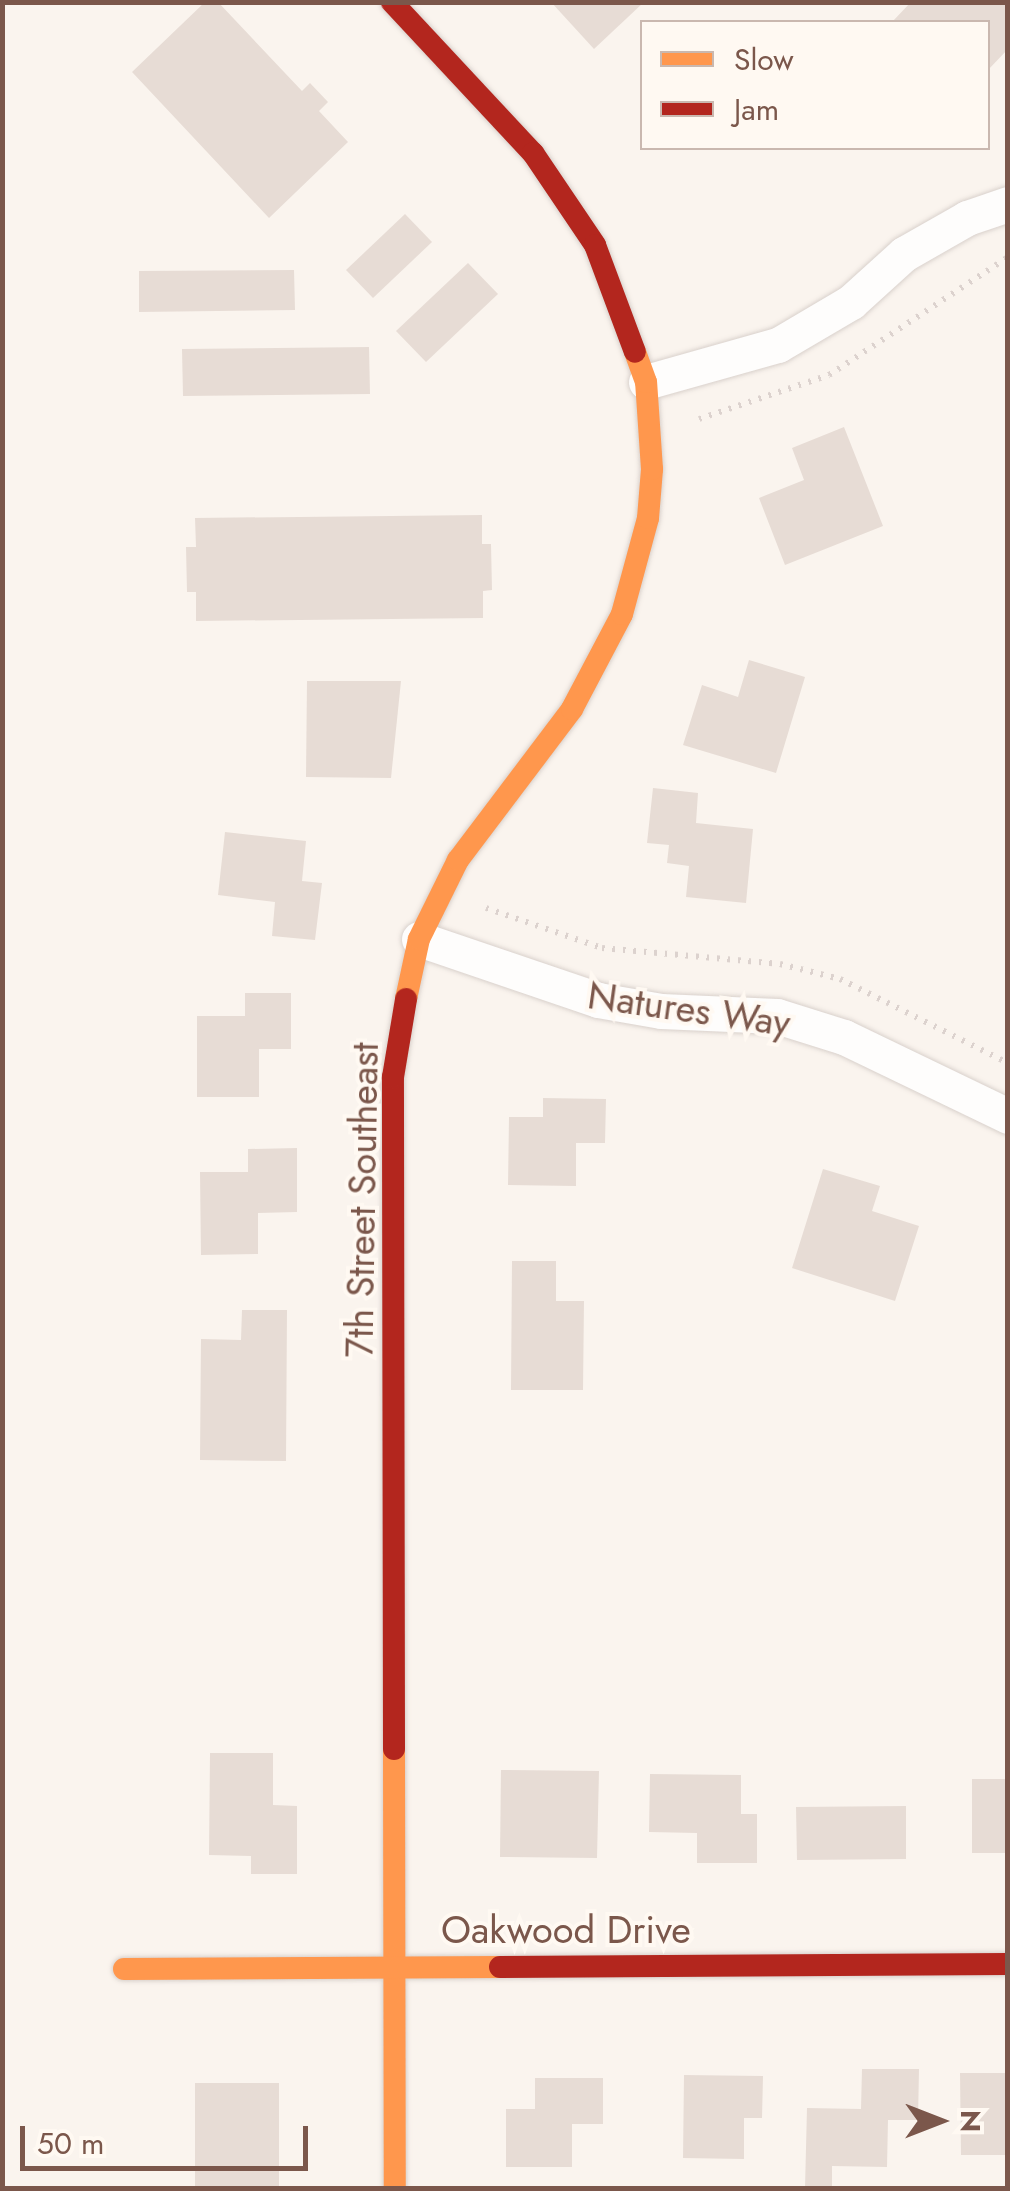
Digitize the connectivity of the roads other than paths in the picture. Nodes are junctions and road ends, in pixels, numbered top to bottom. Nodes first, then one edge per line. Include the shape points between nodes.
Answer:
1 (392, 2) edge
2 (1008, 204) edge
3 (646, 382) junction
4 (420, 938) junction
5 (1008, 1116) edge
6 (1008, 1964) edge
7 (394, 1965) junction
8 (124, 1969) dead end
9 (395, 2188) edge

1 - 3 street, 7th Street Southeast via 564,195 617,290
2 - 3 street via 966,218 904,254 851,302 778,345
3 - 4 street, 7th Street Southeast via 648,518 622,614 572,709 458,860
4 - 5 street, Natures Way via 598,1000 794,1021 859,1043
4 - 7 street, 7th Street Southeast via 393,1077
6 - 7 street, Oakwood Drive
7 - 8 street, Oakwood Drive
7 - 9 street, 7th Street Southeast

